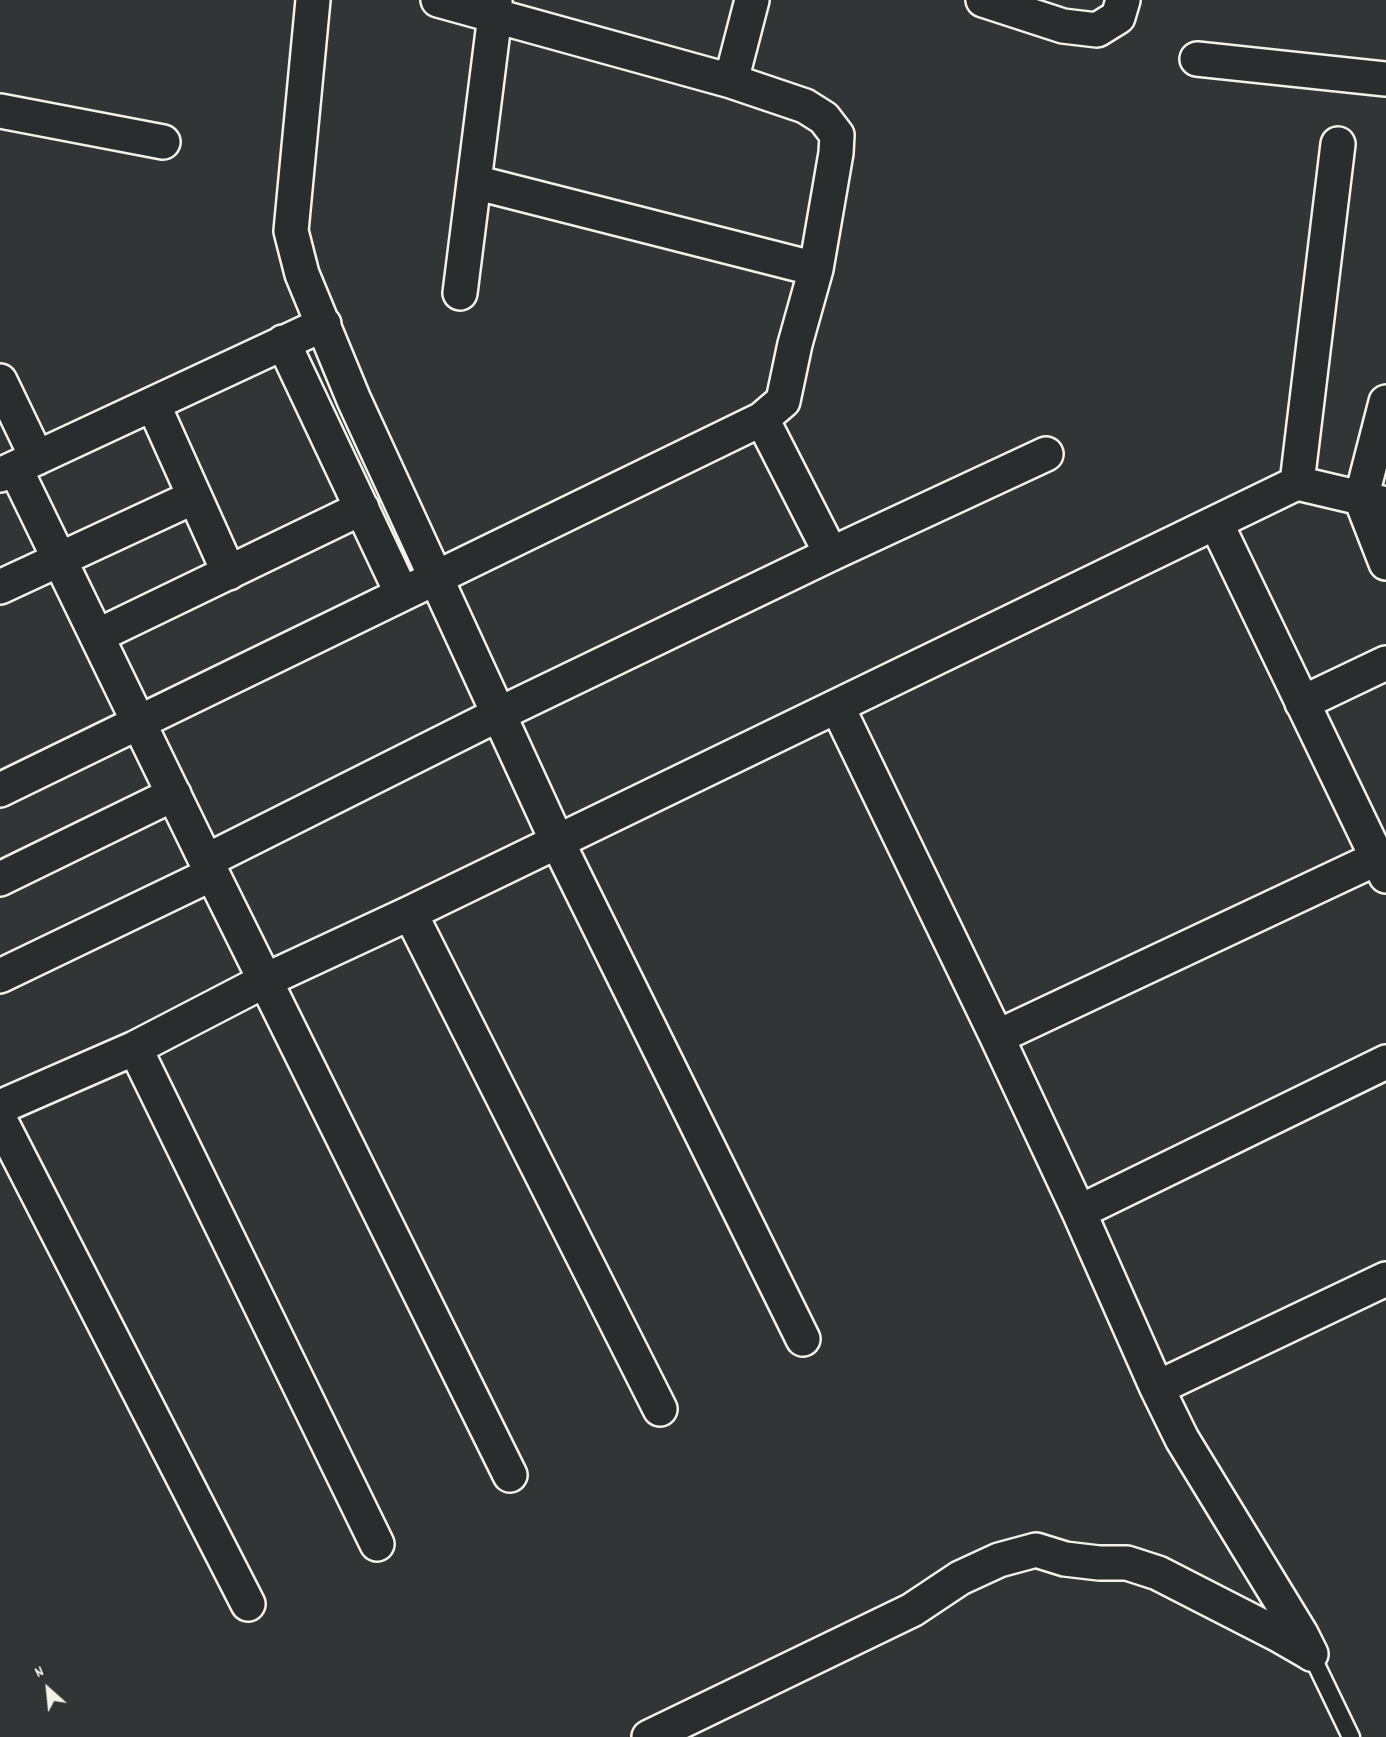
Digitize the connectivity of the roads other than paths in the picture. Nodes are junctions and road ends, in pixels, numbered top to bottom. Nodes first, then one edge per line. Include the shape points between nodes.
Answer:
1 (313, 0) edge
2 (438, 0) edge
3 (752, 0) edge
4 (983, 0) edge
5 (1123, 0) edge
6 (495, 8) edge
7 (1197, 59) dead end
8 (1386, 79) edge
9 (731, 81) junction
10 (0, 111) edge
11 (163, 142) dead end
12 (1338, 144) dead end
13 (474, 182) junction
14 (816, 269) junction
15 (460, 293) dead end
16 (324, 324) junction
17 (283, 342) junction
18 (0, 381) edge
19 (1386, 402) edge
20 (153, 404) junction
21 (762, 419) junction
22 (1046, 454) dead end
23 (17, 467) edge
24 (1297, 483) junction
25 (194, 497) junction
26 (1374, 502) edge
27 (362, 508) junction
28 (1216, 523) junction
29 (831, 554) junction
30 (59, 560) junction
31 (1386, 563) edge
32 (229, 573) junction
33 (435, 578) junction
34 (0, 587) edge
35 (402, 594) junction
36 (97, 636) junction
37 (1386, 663) edge
38 (1302, 704) junction
39 (837, 706) junction
40 (499, 714) junction
41 (139, 722) junction
42 (0, 790) edge
43 (174, 794) junction
44 (557, 841) junction
45 (1383, 862) edge
46 (209, 867) junction
47 (0, 879) edge
48 (410, 913) junction
49 (0, 976) edge
50 (266, 980) junction
51 (998, 1037) junction
52 (135, 1048) junction
53 (1386, 1062) edge
54 (0, 1107) edge
55 (0, 1120) edge
56 (1079, 1212) junction
57 (1386, 1279) edge
58 (803, 1339) dead end
59 (1157, 1388) junction
60 (660, 1409) dead end
61 (510, 1475) dead end
62 (377, 1544) dead end
63 (248, 1604) dead end
64 (1311, 1654) junction
65 (652, 1736) edge
66 (1351, 1737) edge

1 - 16 street via 291,231 302,274
2 - 6 street
3 - 9 street
4 - 5 street via 1063,26 1097,30 1118,17
6 - 9 street
6 - 13 street
7 - 8 street
9 - 14 street via 806,106 824,118 837,135
10 - 11 street
12 - 24 street
13 - 14 street
13 - 15 street
14 - 21 street via 783,401
16 - 17 street
16 - 33 street
17 - 20 street
17 - 27 street
18 - 23 street
19 - 26 street
20 - 23 street
20 - 25 street
21 - 29 street
21 - 33 street
22 - 29 street
23 - 30 street
24 - 26 street
24 - 28 street
25 - 30 street
25 - 32 street
26 - 31 street
27 - 32 street
27 - 35 street
28 - 38 street
28 - 39 street
29 - 40 street
30 - 34 street
30 - 36 street
32 - 36 street
33 - 35 street
33 - 40 street
35 - 41 street
36 - 41 street
37 - 38 street
38 - 45 street
39 - 44 street
39 - 51 street
40 - 44 street
40 - 46 street
41 - 42 street
41 - 43 street
43 - 46 street
43 - 47 street
44 - 48 street
44 - 58 street
45 - 51 street
46 - 49 street
46 - 50 street
48 - 50 street
48 - 60 street
50 - 52 street
50 - 61 street
51 - 56 street
52 - 54 street
52 - 62 street
53 - 56 street
55 - 63 street
56 - 59 street
57 - 59 street
59 - 64 street via 1182,1439
64 - 65 street via 1158,1573 1126,1563 1065,1559 1036,1550 999,1560 960,1578 912,1610
64 - 66 lane

